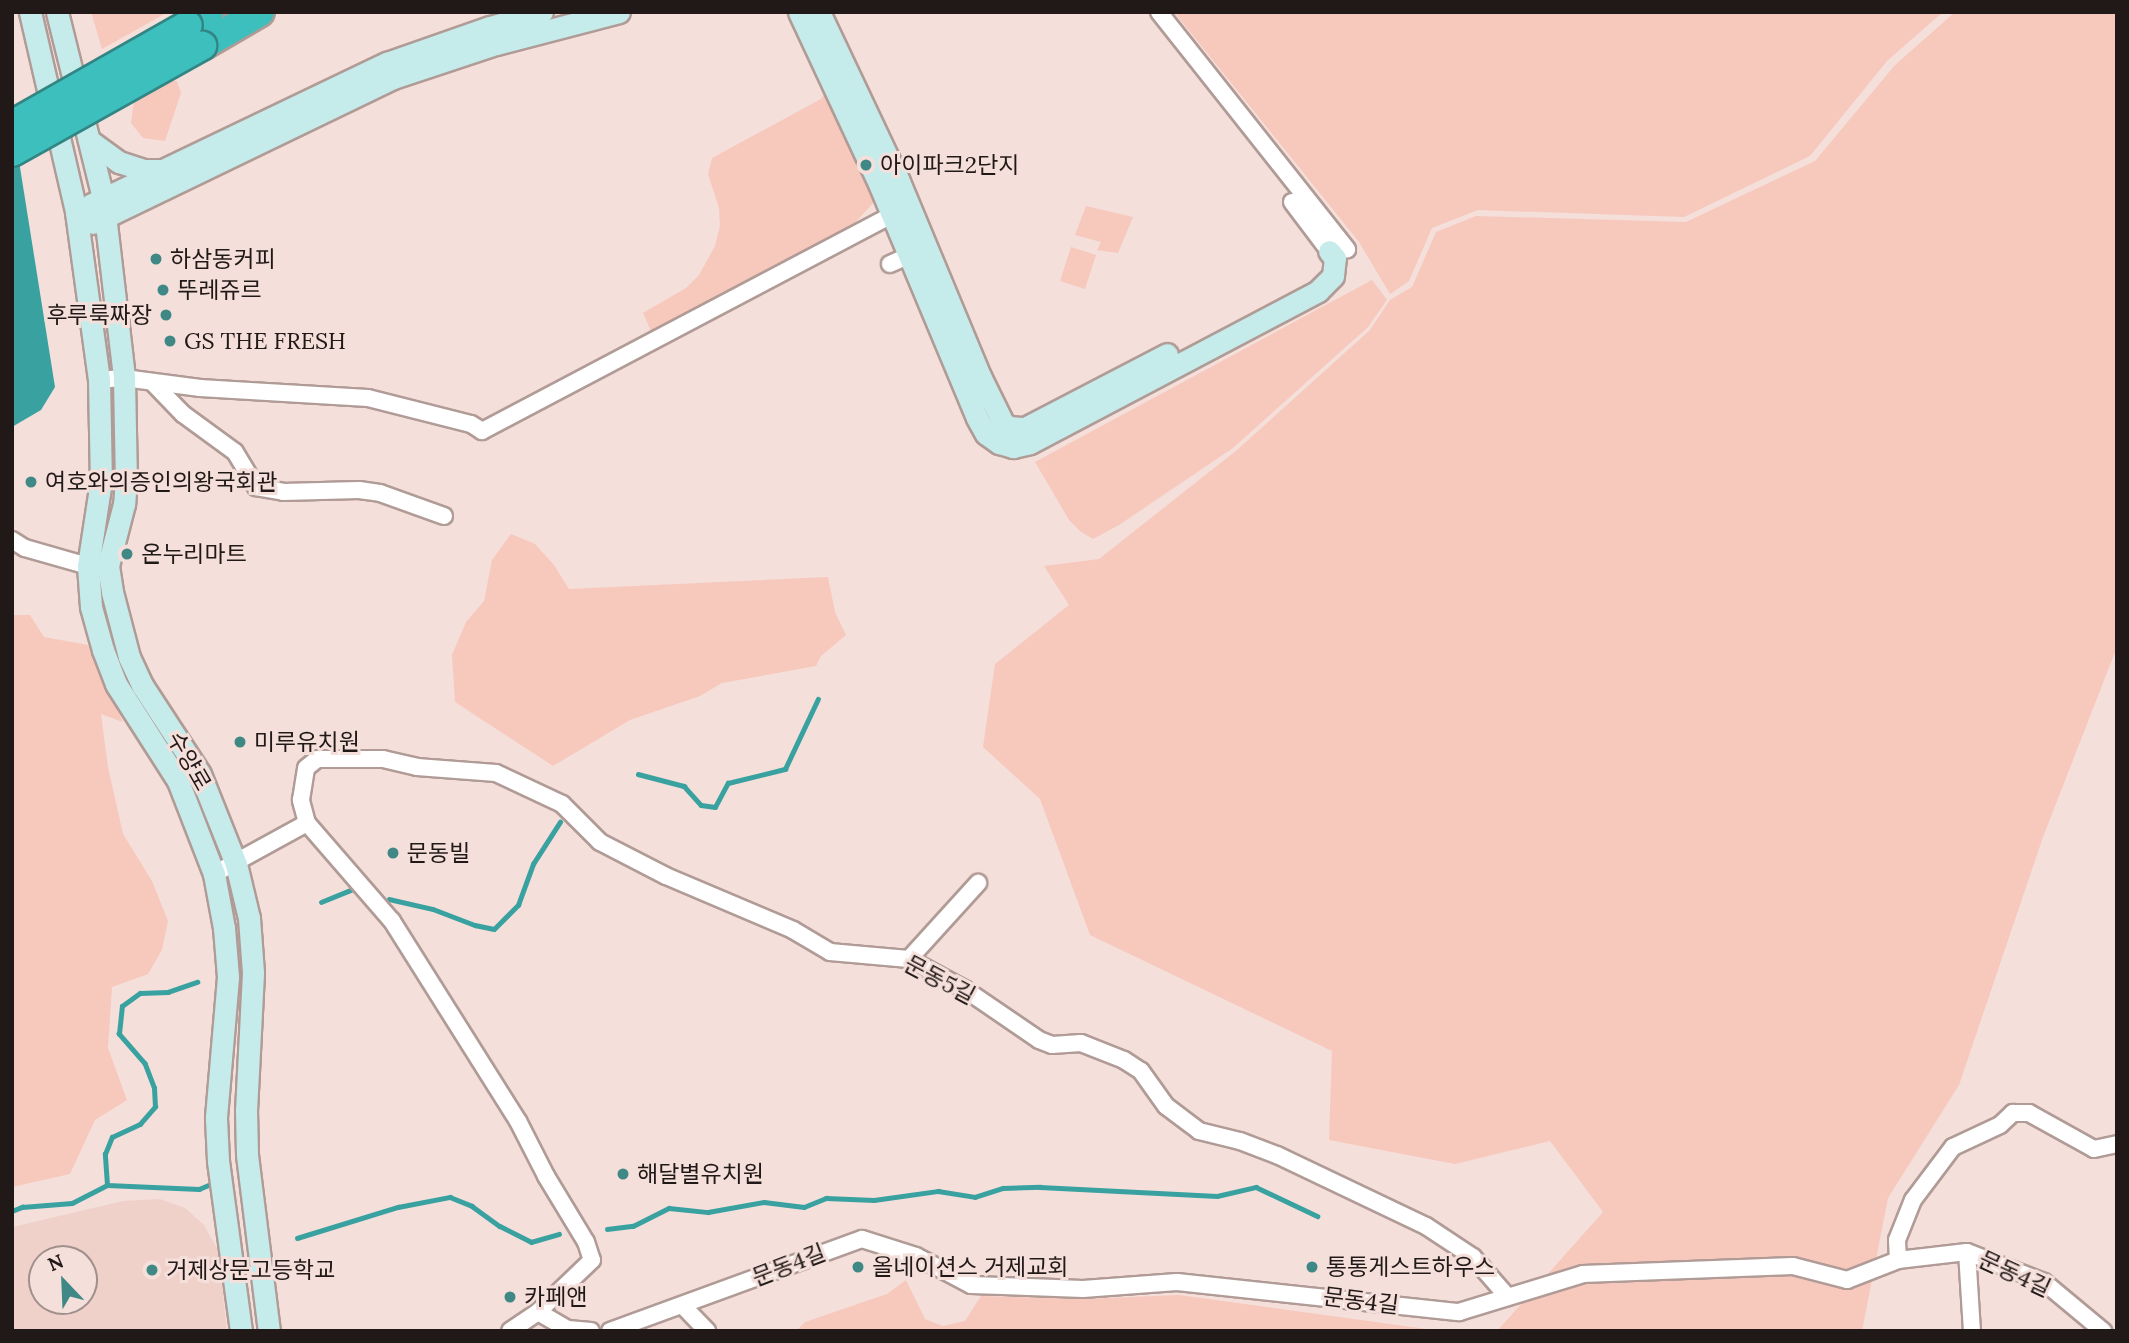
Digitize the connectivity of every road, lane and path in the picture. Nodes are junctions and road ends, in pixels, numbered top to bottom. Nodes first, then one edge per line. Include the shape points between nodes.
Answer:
1 (30, 12) edge
2 (57, 12) edge
3 (260, 12) edge
4 (542, 12) edge
5 (619, 12) edge
6 (799, 12) edge
7 (819, 12) edge
8 (1159, 12) edge
9 (200, 28) edge
10 (12, 125) edge
11 (90, 141) junction
12 (12, 152) edge
13 (160, 170) junction
14 (1292, 202) dead end
15 (126, 207) junction
16 (104, 208) junction
17 (901, 210) junction
18 (78, 221) junction
19 (110, 242) junction
20 (1338, 250) junction
21 (124, 378) junction
22 (99, 380) junction
23 (152, 382) junction
24 (444, 516) dead end
25 (12, 540) edge
26 (98, 566) junction
27 (307, 823) junction
28 (236, 863) junction
29 (214, 874) junction
30 (978, 883) dead end
31 (909, 959) junction
32 (2117, 1144) edge
33 (1967, 1252) junction
34 (1898, 1260) junction
35 (1507, 1296) junction
36 (682, 1306) junction
37 (538, 1312) junction
38 (568, 1330) edge
39 (241, 1331) edge
40 (269, 1331) edge
41 (510, 1331) edge
42 (591, 1331) edge
43 (610, 1331) edge
44 (707, 1331) edge
45 (1972, 1331) edge
46 (2104, 1331) edge

1 - 18 street
2 - 11 street, 수양로
3 - 9 highway
4 - 13 street via 387,63
5 - 15 street via 496,44 393,78
6 - 17 street
7 - 17 street
8 - 20 street
9 - 10 highway, bridge
9 - 12 highway, bridge
11 - 13 street via 119,162
11 - 16 street, 수양로
13 - 16 street
14 - 20 street
15 - 16 street
15 - 19 street via 114,222
16 - 18 street
16 - 19 street, 수양로
17 - 20 street via 909,256 977,418 986,434 1013,447 1030,443 1318,291 1333,276
17 - 23 street via 482,431 471,424 368,398
18 - 22 street
19 - 21 street, 수양로
21 - 22 street
21 - 23 street
21 - 26 street, 수양로 via 124,504
22 - 26 street
23 - 24 street via 183,414 235,452 257,487 283,492 380,493
25 - 26 street via 25,548
26 - 28 street, 수양로 via 142,685 200,774
26 - 29 street via 91,607 103,650 116,684 178,781
27 - 28 street
27 - 31 street, 문동5길 via 301,800 306,768 317,759 383,759 417,767 496,773 562,804 600,842 666,876 793,930 830,952
27 - 37 street via 392,921 518,1121 586,1242 592,1260
28 - 29 street
28 - 40 street, 수양로 via 249,918 254,973 247,1155
29 - 39 street via 228,977 216,1118 218,1161
30 - 31 street
31 - 35 street, 문동5길 via 966,990 1039,1040 1052,1045 1081,1043 1124,1060 1141,1071 1166,1106 1199,1131 1277,1155 1426,1226 1473,1257
32 - 34 street via 2094,1149 2029,1113 2013,1113 2000,1125 1953,1147 1913,1200 1897,1240
33 - 34 street, 문동4길
33 - 45 street
33 - 46 street, 문동4길 via 2043,1282
34 - 35 street, 문동4길 via 1847,1280 1793,1266 1583,1274
35 - 36 street, 문동4길 via 1459,1312 1177,1282 1083,1290 971,1285 916,1256 862,1239
36 - 43 street, 문동4길
36 - 44 street
37 - 38 street
37 - 41 street
38 - 42 street

